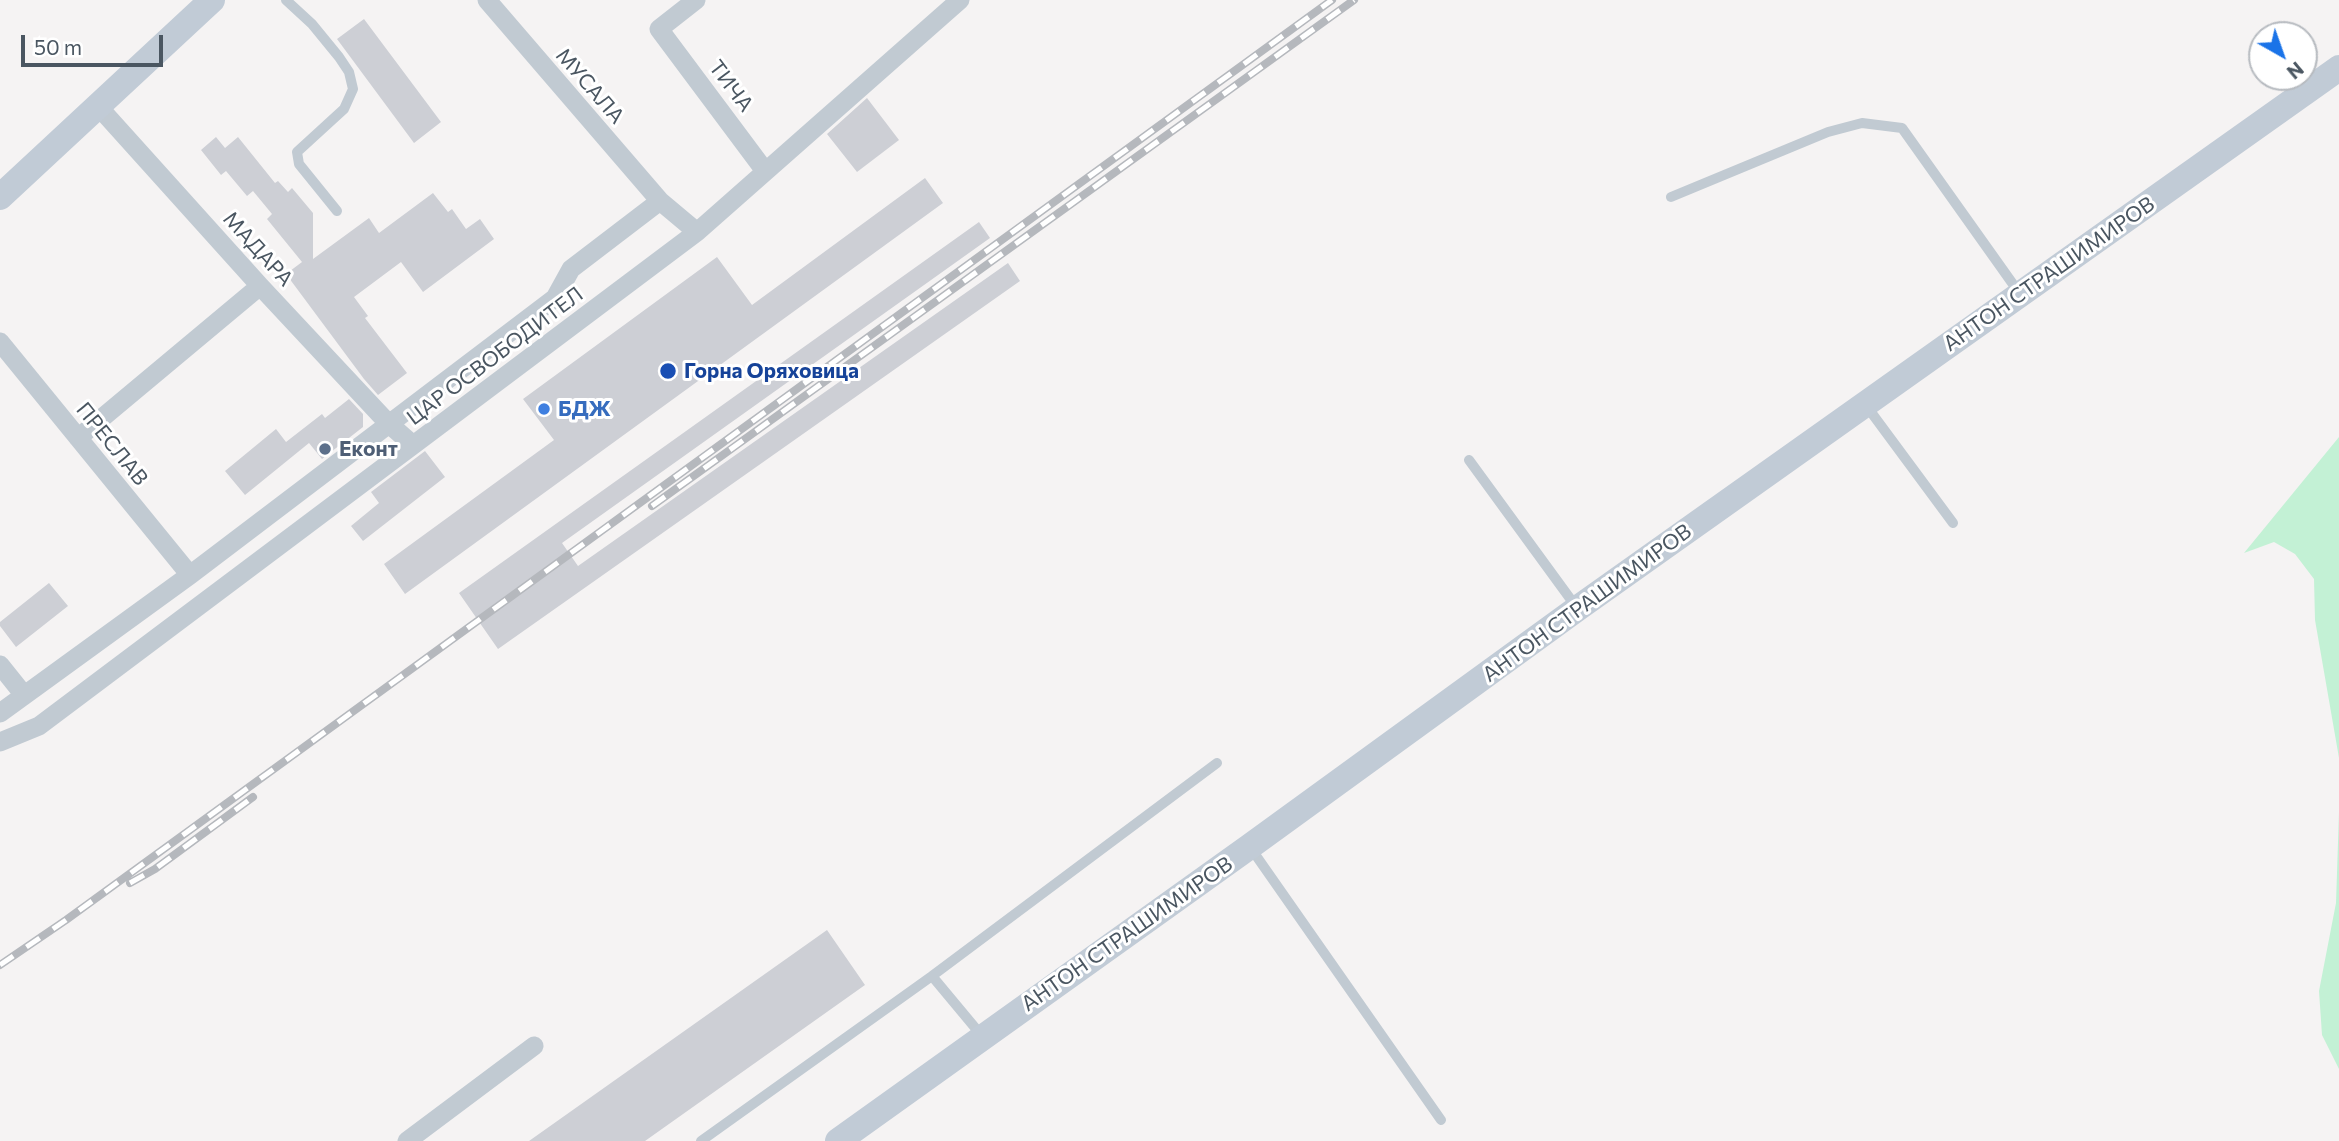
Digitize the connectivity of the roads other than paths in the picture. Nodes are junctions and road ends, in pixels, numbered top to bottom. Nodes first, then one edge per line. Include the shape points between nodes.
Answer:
1 (212, 0) edge
2 (286, 0) edge
3 (487, 0) edge
4 (696, 0) edge
5 (960, 0) edge
6 (2339, 68) edge
7 (97, 105) junction
8 (765, 171) junction
9 (0, 197) edge
10 (1671, 197) dead end
11 (660, 201) junction
12 (337, 211) dead end
13 (697, 232) junction
14 (260, 286) junction
15 (2020, 295) junction
16 (555, 298) junction
17 (575, 325) junction
18 (0, 342) edge
19 (1865, 404) junction
20 (388, 423) junction
21 (78, 438) junction
22 (413, 445) junction
23 (1469, 460) dead end
24 (1953, 523) dead end
25 (190, 575) junction
26 (1578, 608) junction
27 (0, 665) edge
28 (24, 695) junction
29 (0, 713) edge
30 (0, 742) edge
31 (1217, 763) dead end
32 (1249, 847) junction
33 (932, 976) junction
34 (982, 1037) junction
35 (534, 1046) dead end
36 (1441, 1120) dead end
37 (407, 1141) edge
38 (701, 1141) edge
39 (838, 1141) edge

1 - 7 street
2 - 12 lane via 340,57 353,89 344,109 297,152 299,164
3 - 11 street, МУСАЛА
4 - 8 street, ТИЧА via 659,29
5 - 8 street, ЦАР ОСВОБОДИТЕЛ
6 - 15 street, АНТОН СТРАШИМИРОВ
7 - 9 street
7 - 14 street, МАДАРА
8 - 13 street, ЦАР ОСВОБОДИТЕЛ
10 - 15 lane via 1828,132 1862,123 1902,128
11 - 13 street, МУСАЛА
11 - 16 street via 571,269
13 - 17 street, ЦАР ОСВОБОДИТЕЛ
14 - 20 street, МАДАРА
14 - 21 street
15 - 19 street, АНТОН СТРАШИМИРОВ
16 - 17 street
16 - 20 street, ЦАР ОСВОБОДИТЕЛ
17 - 22 street, ЦАР ОСВОБОДИТЕЛ
18 - 21 street, ПРЕСЛАВ
19 - 24 lane
19 - 26 street, АНТОН СТРАШИМИРОВ
20 - 22 street, МАДАРА
20 - 25 street, ЦАР ОСВОБОДИТЕЛ
21 - 25 street, ПРЕСЛАВ
22 - 30 street, ЦАР ОСВОБОДИТЕЛ via 39,726
23 - 26 lane
25 - 28 street, ЦАР ОСВОБОДИТЕЛ
26 - 32 street, АНТОН СТРАШИМИРОВ
27 - 28 street
28 - 29 street, ЦАР ОСВОБОДИТЕЛ
31 - 33 lane
32 - 34 street, АНТОН СТРАШИМИРОВ
32 - 36 lane
33 - 34 lane
33 - 38 lane
34 - 39 street, АНТОН СТРАШИМИРОВ
35 - 37 street

